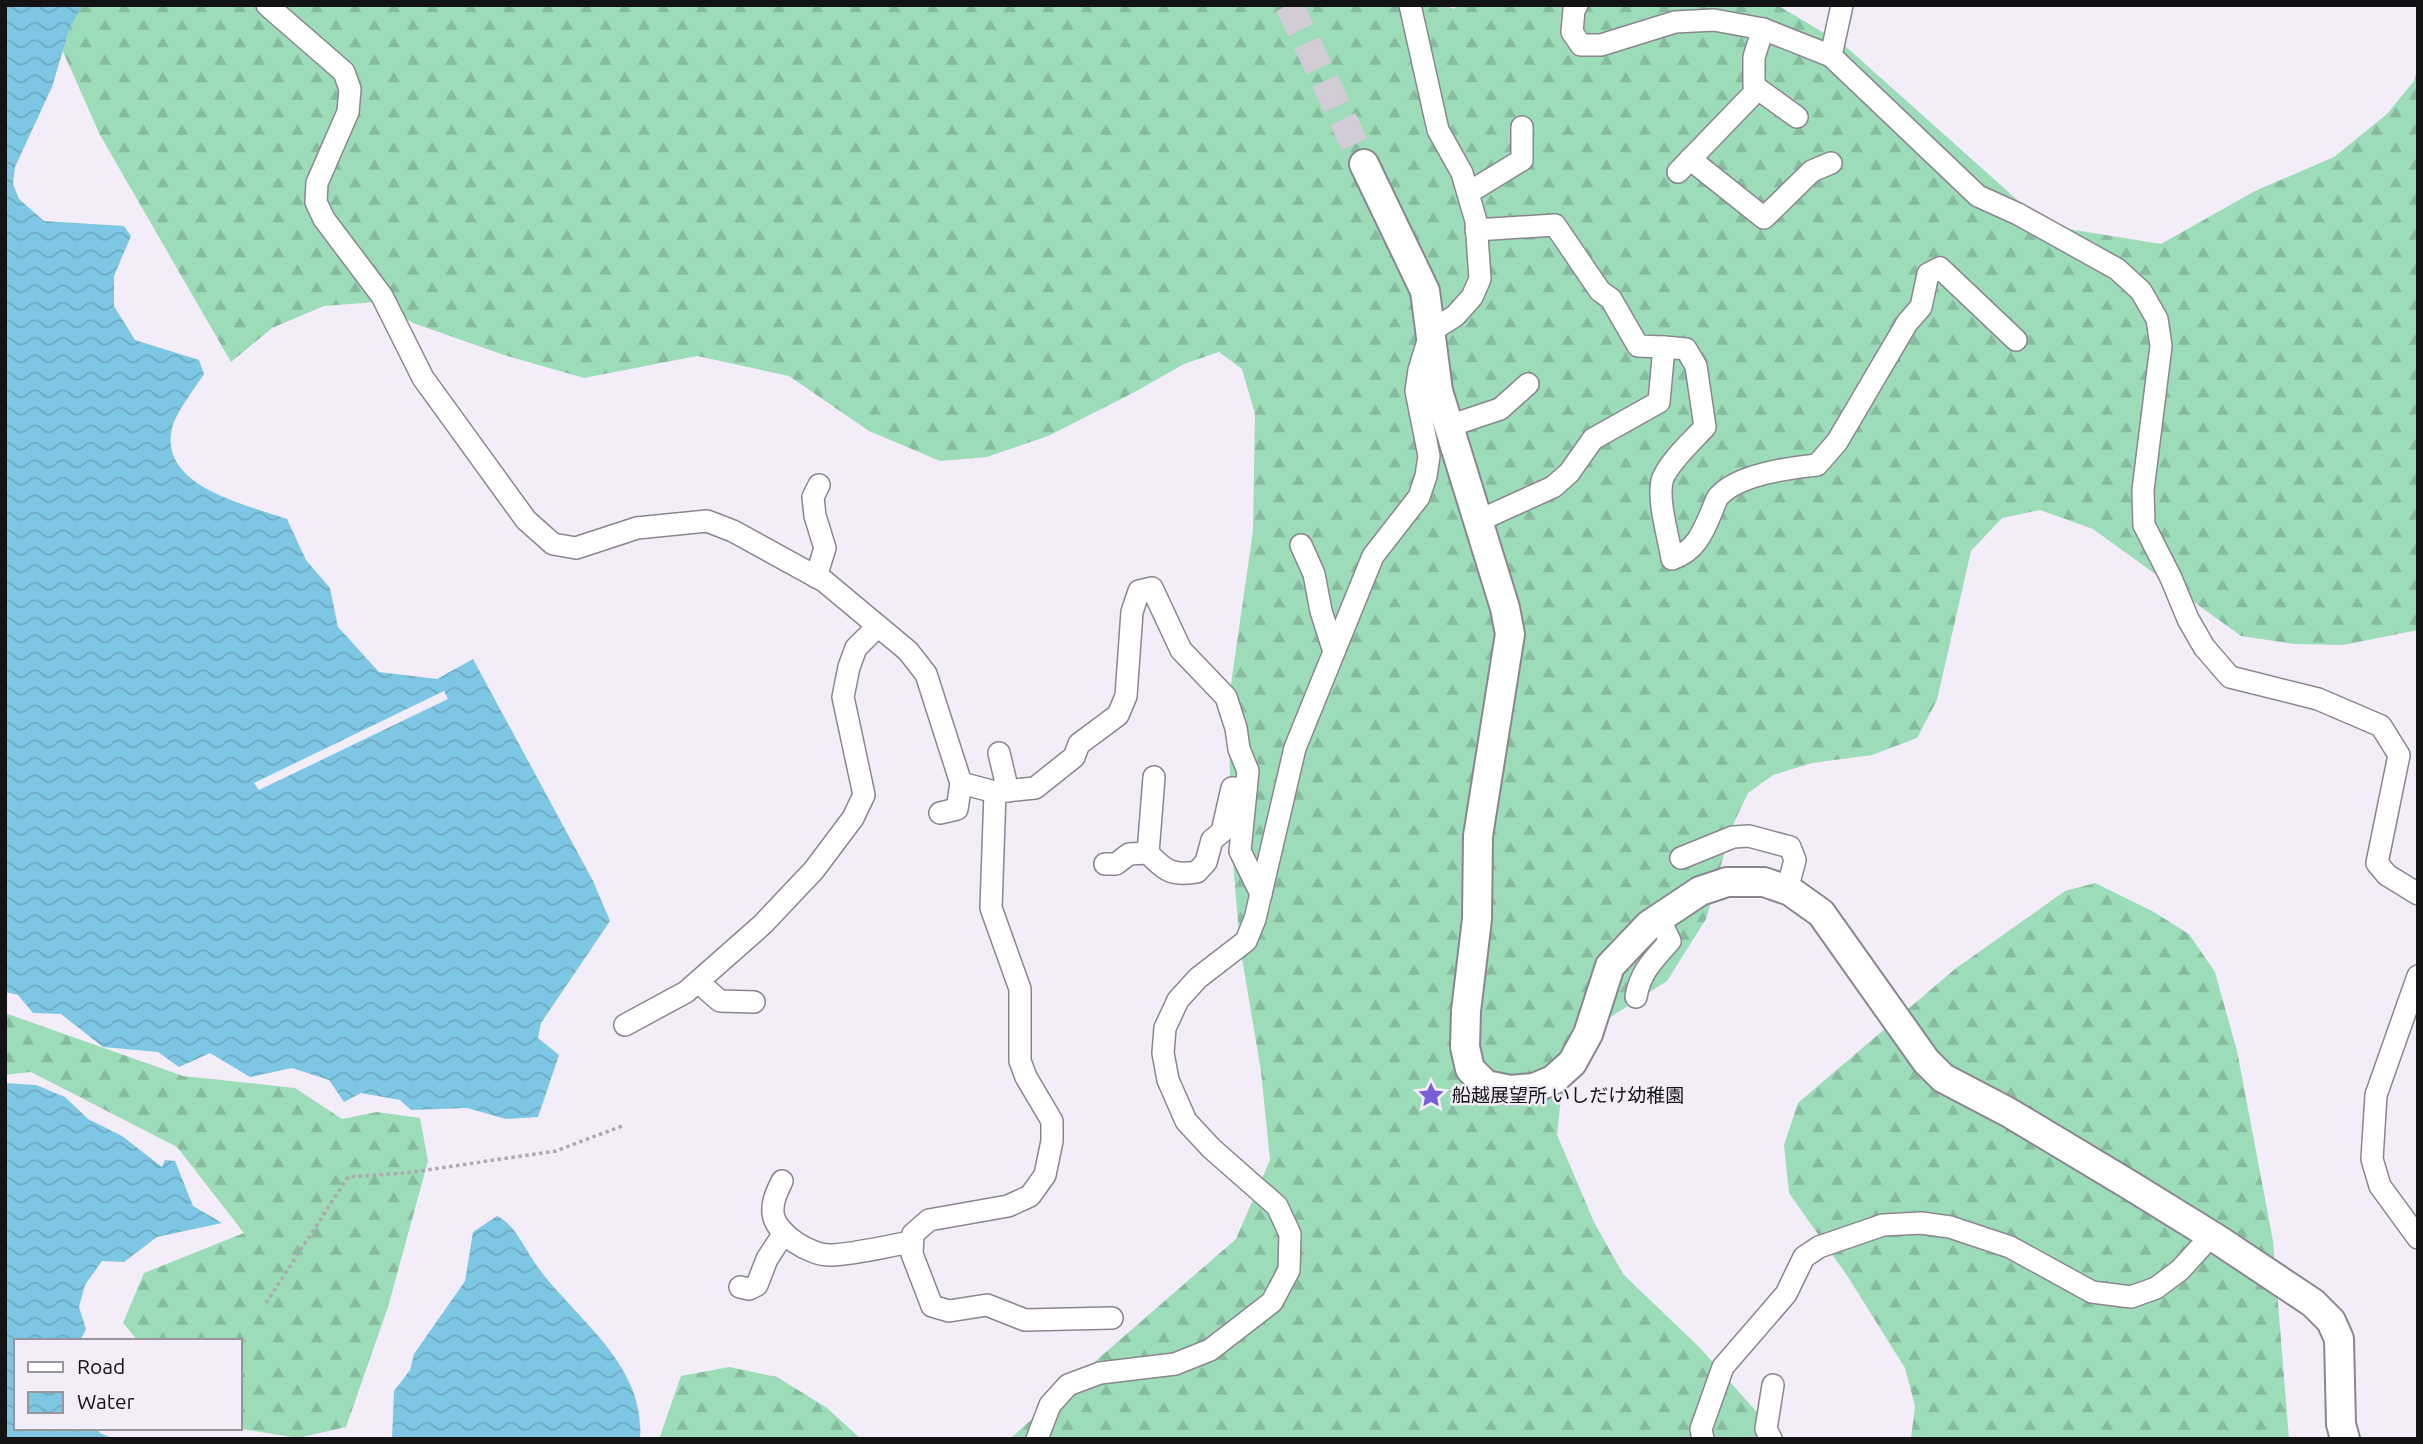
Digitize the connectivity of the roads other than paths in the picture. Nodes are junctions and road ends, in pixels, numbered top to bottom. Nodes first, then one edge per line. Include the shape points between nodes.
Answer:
1 (267, 5) edge
2 (1410, 5) edge
3 (1577, 5) edge
4 (1842, 5) edge
5 (1763, 29) junction
6 (1831, 56) junction
7 (1758, 89) junction
8 (1797, 117) dead end
9 (1522, 127) dead end
10 (1831, 163) dead end
11 (1364, 164) tunnel mouth
12 (1468, 193) junction
13 (1476, 230) junction
14 (1431, 331) junction
15 (2016, 340) dead end
16 (1664, 347) junction
17 (1528, 384) dead end
18 (1449, 426) junction
19 (819, 485) dead end
20 (1478, 521) junction
21 (1301, 545) dead end
22 (816, 577) junction
23 (878, 626) junction
24 (1334, 652) junction
25 (999, 753) dead end
26 (1154, 777) dead end
27 (961, 783) junction
28 (1246, 789) junction
29 (1002, 791) junction
30 (940, 813) dead end
31 (1148, 853) junction
32 (1681, 858) dead end
33 (1105, 864) dead end
34 (1787, 890) junction
35 (1261, 894) junction
36 (2418, 894) edge
37 (1659, 918) junction
38 (2418, 976) edge
39 (698, 982) junction
40 (1636, 997) dead end
41 (754, 1003) dead end
42 (625, 1025) dead end
43 (782, 1181) dead end
44 (784, 1233) junction
45 (2211, 1236) junction
46 (2418, 1238) edge
47 (912, 1242) junction
48 (740, 1287) dead end
49 (1112, 1318) dead end
50 (1773, 1385) dead end
51 (1037, 1439) edge
52 (1703, 1439) edge
53 (1771, 1439) edge
54 (2345, 1439) edge

1 - 22 street via 344,72 351,89 348,112 317,183 316,202 324,219 382,296 423,378 526,520 553,544 576,548 637,528 707,521
2 - 12 street via 1438,130
3 - 5 street via 1572,32 1581,45 1601,45 1675,22 1714,20
4 - 6 street
5 - 6 street
5 - 7 street via 1754,57 1754,86
6 - 36 street via 1978,196 2117,269 2141,291 2157,319 2161,346 2143,490 2144,525 2188,619 2230,677 2318,699 2381,726 2399,755 2377,863 2387,875
7 - 8 street
7 - 10 street via 1684,165 1764,218 1812,171
9 - 12 street via 1522,160
11 - 14 street via 1425,291
12 - 13 street
13 - 14 street via 1480,279 1472,297 1455,316
13 - 16 street via 1555,225 1600,291 1611,299 1638,346
14 - 18 street via 1438,391
14 - 24 street via 1416,391 1429,456 1426,476 1419,497 1373,556
15 - 16 street via 1940,268 1928,274 1920,307 1837,442 1817,465 1741,481 1718,496 1701,536 1685,554 1672,559 1663,478 1705,427 1696,366 1686,349
16 - 20 street via 1659,402 1593,439 1553,487
17 - 18 street via 1500,409
18 - 20 street
19 - 22 street via 813,497 825,548
20 - 37 street via 1510,634 1478,836 1477,919 1466,1011 1470,1069 1486,1085 1510,1090 1553,1080 1572,1063 1588,1034 1610,966
21 - 24 street via 1314,574
22 - 23 street
23 - 27 street via 908,651 926,674
23 - 39 street via 856,648 843,697 864,795 853,818 814,870 763,925
24 - 35 street via 1295,748
25 - 29 street
26 - 31 street
27 - 29 street
27 - 30 street via 957,809
28 - 29 street via 1248,771 1226,697 1181,650 1152,588 1139,591 1132,612 1126,696 1118,715 1079,744 1074,757 1035,788
28 - 31 street via 1232,788 1222,832 1212,840 1206,862 1197,872 1163,869
28 - 35 street via 1240,852
29 - 47 street via 991,908 1020,989 1020,1061 1052,1121 1050,1153 1045,1175 1030,1196 1008,1206 929,1220 913,1234
31 - 33 street
32 - 34 street via 1733,837 1749,836 1790,848 1795,860
34 - 37 street via 1764,882 1727,882 1700,891
34 - 45 street via 1821,913 1943,1079 2008,1112
35 - 51 street via 1246,941 1178,999 1165,1028 1163,1053 1168,1080 1186,1121 1277,1206 1290,1234 1289,1270 1272,1302 1210,1350 1175,1364 1100,1373 1068,1385 1050,1405
37 - 40 street via 1670,941 1644,969
38 - 46 street via 2376,1095 2372,1159 2380,1186
39 - 41 street via 720,1001
39 - 42 street
43 - 44 street via 773,1215
44 - 47 street via 808,1251 829,1255
44 - 48 street via 757,1284 749,1289
45 - 52 street via 2180,1270 2156,1288 2131,1297 2092,1292 2010,1247 1950,1227 1883,1225 1819,1247 1804,1257 1786,1294 1723,1367 1701,1429
45 - 54 street via 2314,1303 2331,1321 2339,1339
47 - 49 street via 912,1254 932,1306 949,1311 987,1305 1025,1320
50 - 53 street via 1766,1429

